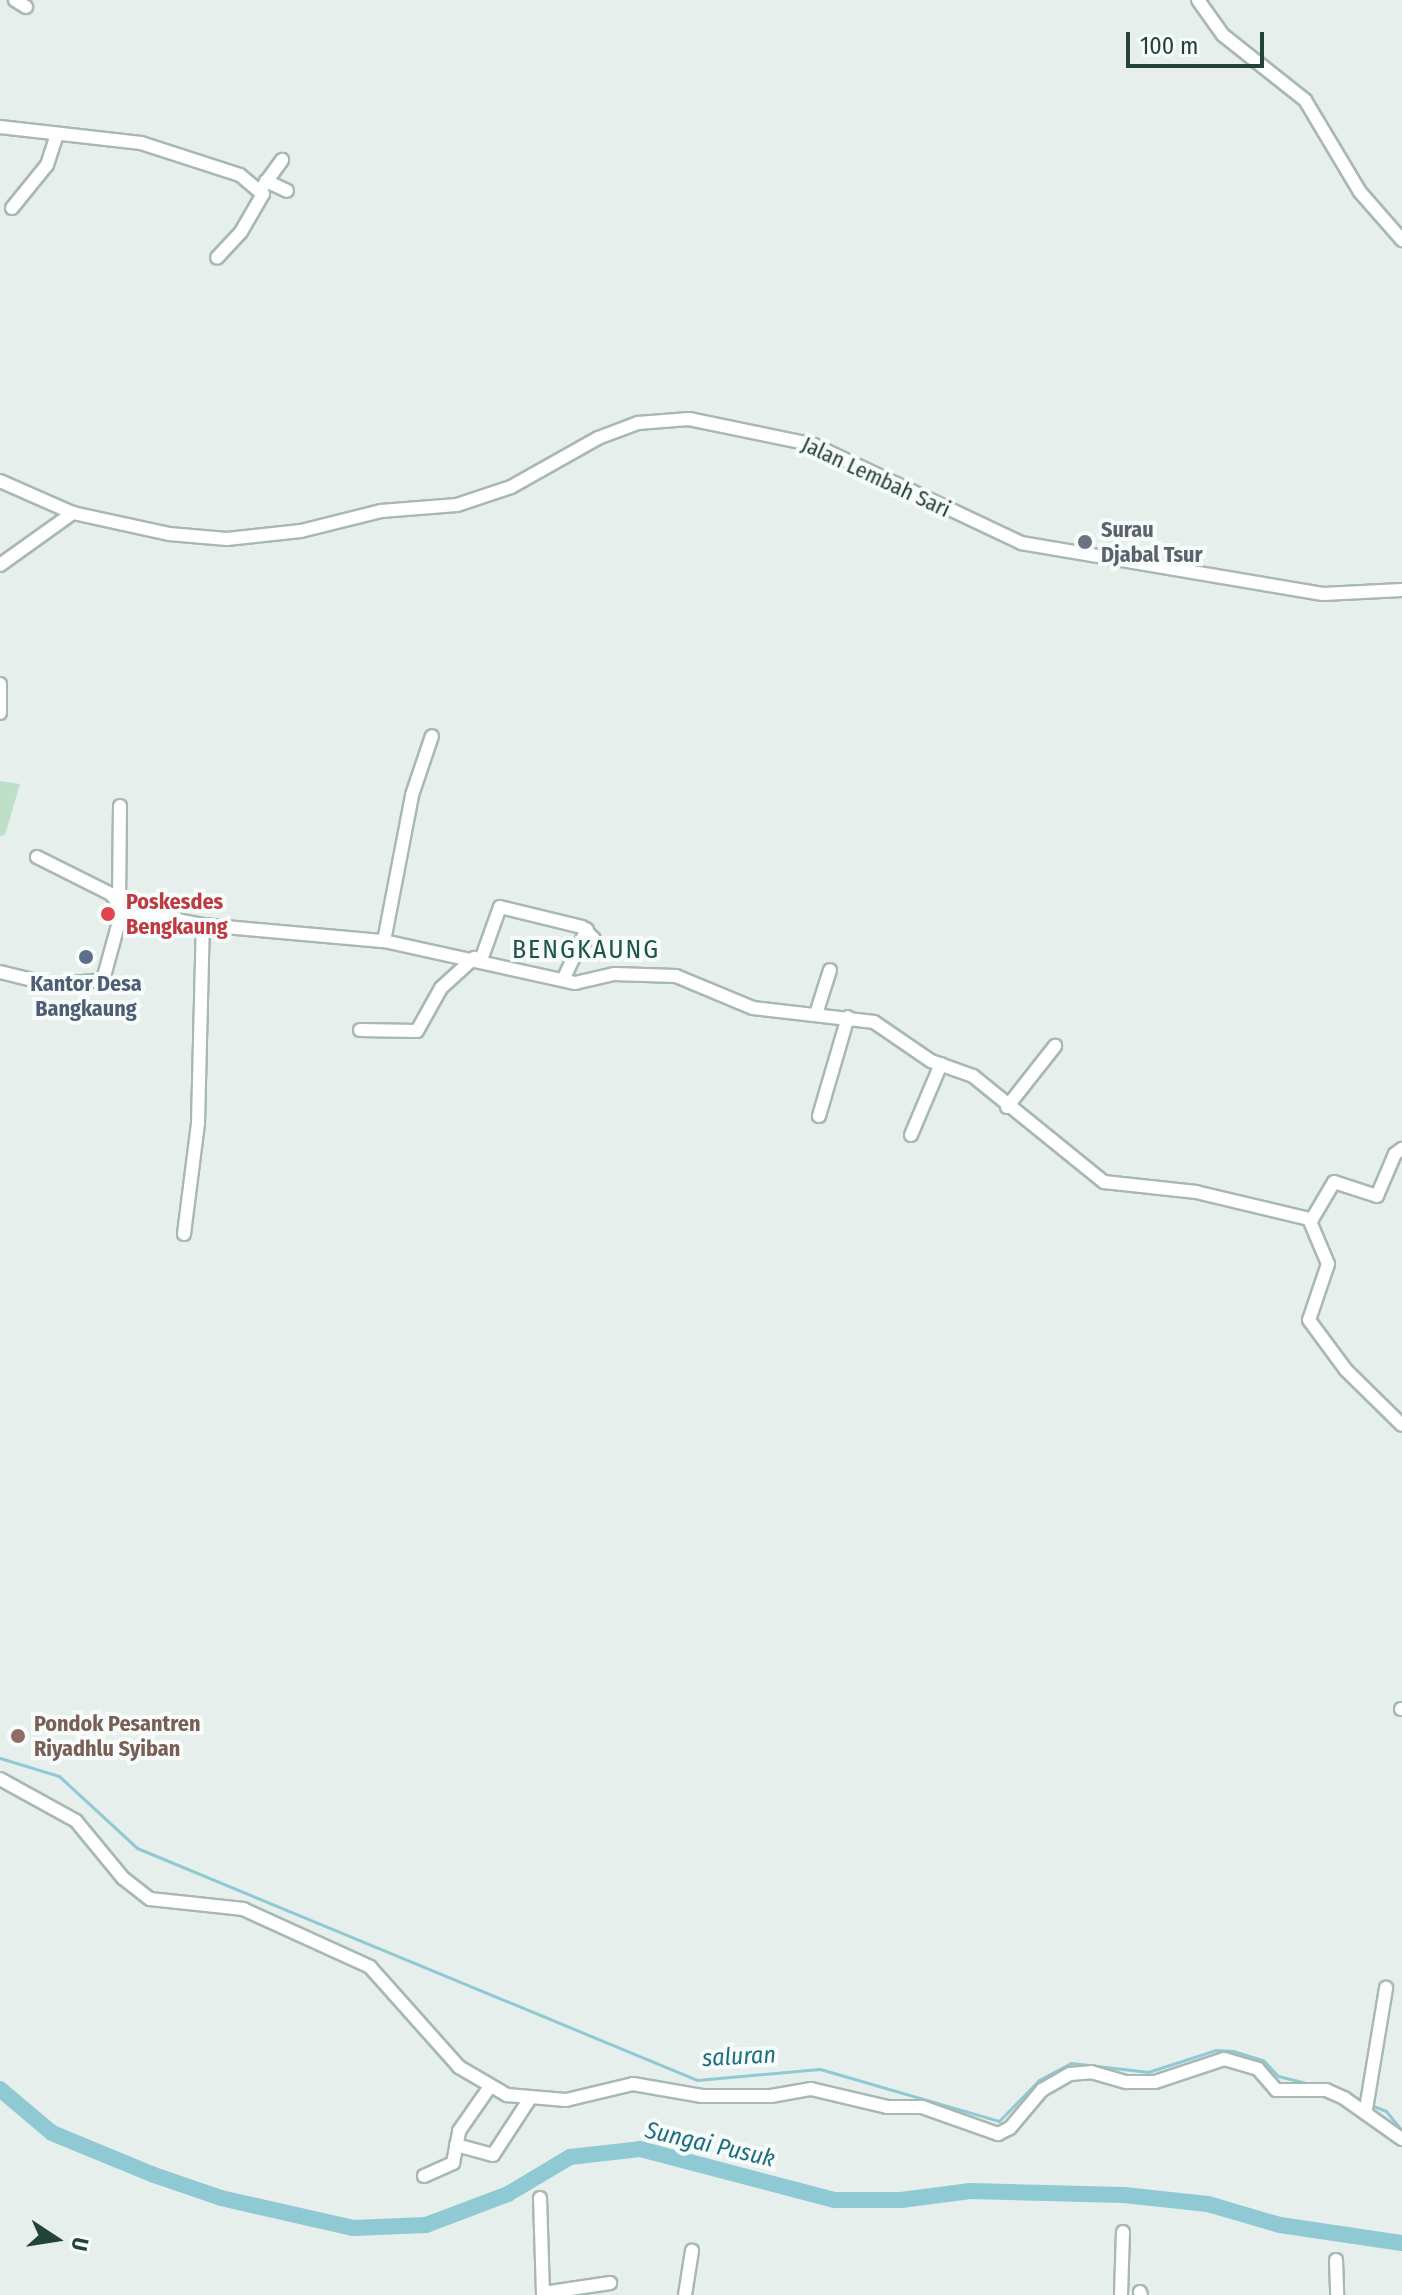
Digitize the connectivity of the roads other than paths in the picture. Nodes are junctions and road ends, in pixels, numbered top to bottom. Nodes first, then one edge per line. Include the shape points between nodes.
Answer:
1 (1198, 0) edge
2 (0, 127) edge
3 (57, 135) junction
4 (282, 160) dead end
5 (264, 185) junction
6 (287, 191) dead end
7 (12, 208) dead end
8 (1402, 240) edge
9 (217, 258) dead end
10 (0, 481) edge
11 (73, 513) junction
12 (0, 565) edge
13 (1402, 590) edge
14 (0, 684) edge
15 (0, 713) edge
16 (432, 736) dead end
17 (120, 806) dead end
18 (37, 857) dead end
19 (122, 907) junction
20 (203, 925) junction
21 (384, 941) junction
22 (478, 959) junction
23 (830, 970) dead end
24 (0, 972) edge
25 (563, 980) junction
26 (816, 1014) junction
27 (848, 1017) junction
28 (360, 1030) dead end
29 (1055, 1046) dead end
30 (941, 1064) junction
31 (1007, 1107) junction
32 (819, 1116) dead end
33 (911, 1135) dead end
34 (1402, 1149) edge
35 (1311, 1221) junction
36 (184, 1234) dead end
37 (1402, 1425) edge
38 (0, 1779) edge
39 (1386, 1988) dead end
40 (489, 2088) junction
41 (529, 2100) junction
42 (1367, 2105) junction
43 (1402, 2139) edge
44 (456, 2145) junction
45 (424, 2176) dead end
46 (540, 2198) dead end
47 (1123, 2232) dead end
48 (692, 2251) dead end
49 (1336, 2260) dead end
50 (610, 2283) dead end
51 (543, 2294) edge
52 (685, 2295) edge
53 (1121, 2295) edge
54 (1337, 2295) edge

1 - 8 street via 1223,35 1305,100 1360,192
2 - 3 street
3 - 5 street via 94,135 171,151
3 - 7 street via 47,165
4 - 5 street
5 - 6 street
5 - 9 street via 245,227
10 - 11 street, Jalan Lembah Sari
11 - 12 street
11 - 13 street, Jalan Lembah Sari via 207,538 301,531 381,511 484,498 598,438 638,423 689,419 814,445 1021,543 1323,594
14 - 15 street
16 - 21 street via 412,795
17 - 19 street
18 - 19 street
19 - 20 street
19 - 24 street via 103,980 53,985
20 - 21 street
20 - 36 street via 198,1123
21 - 22 street
22 - 25 street
22 - 25 street via 500,907 590,934
22 - 28 street via 441,988 417,1031
23 - 26 street
25 - 26 street via 583,983 614,974 663,974 694,981 753,1008
26 - 27 street
27 - 30 street via 881,1025
27 - 32 street
29 - 31 street
30 - 31 street via 973,1076
30 - 33 street
31 - 35 street via 1104,1182 1211,1195 1232,1205 1291,1211
34 - 35 street via 1377,1196 1334,1182
35 - 37 street via 1328,1264 1310,1305 1310,1324 1346,1370
38 - 40 street via 76,1821 130,1885 150,1899 243,1909 370,1967 451,2059
39 - 42 street
40 - 41 street
40 - 44 street
41 - 42 street via 578,2099 633,2084 702,2096 771,2096 811,2089 887,2107 922,2107 998,2134 1010,2128 1042,2090 1070,2074 1091,2072 1146,2083 1224,2059 1258,2069 1276,2090 1326,2090
41 - 44 street via 493,2155
42 - 43 street
44 - 45 street via 451,2164
46 - 51 street
47 - 53 street
48 - 52 street
49 - 54 street
50 - 51 street

